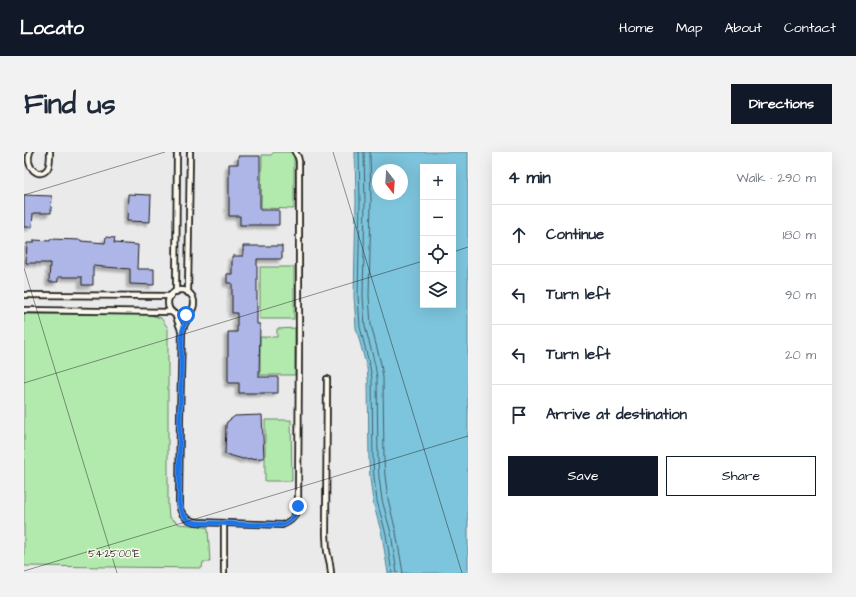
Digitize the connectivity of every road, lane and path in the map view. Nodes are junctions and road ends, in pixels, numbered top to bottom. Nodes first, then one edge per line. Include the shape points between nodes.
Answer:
1 (30, 152) edge
2 (50, 152) edge
3 (177, 152) edge
4 (190, 152) edge
5 (295, 152) edge
6 (176, 292) junction
7 (188, 292) junction
8 (24, 295) edge
9 (170, 296) junction
10 (24, 310) edge
11 (191, 312) junction
12 (174, 313) junction
13 (182, 333) junction
14 (328, 378) dead end
15 (224, 524) junction
16 (224, 573) edge
17 (331, 573) edge

1 - 2 lane via 27,158 28,167 39,173 47,170
3 - 6 lane
4 - 7 lane
5 - 15 lane via 299,161 297,512 294,518 282,525
6 - 7 lane
6 - 9 lane
7 - 11 lane via 194,303
8 - 9 lane
9 - 12 lane via 169,308
10 - 12 lane
11 - 12 lane via 184,316
11 - 13 lane
12 - 13 lane
13 - 15 lane via 179,507 189,520
14 - 17 lane via 326,534
15 - 16 lane

